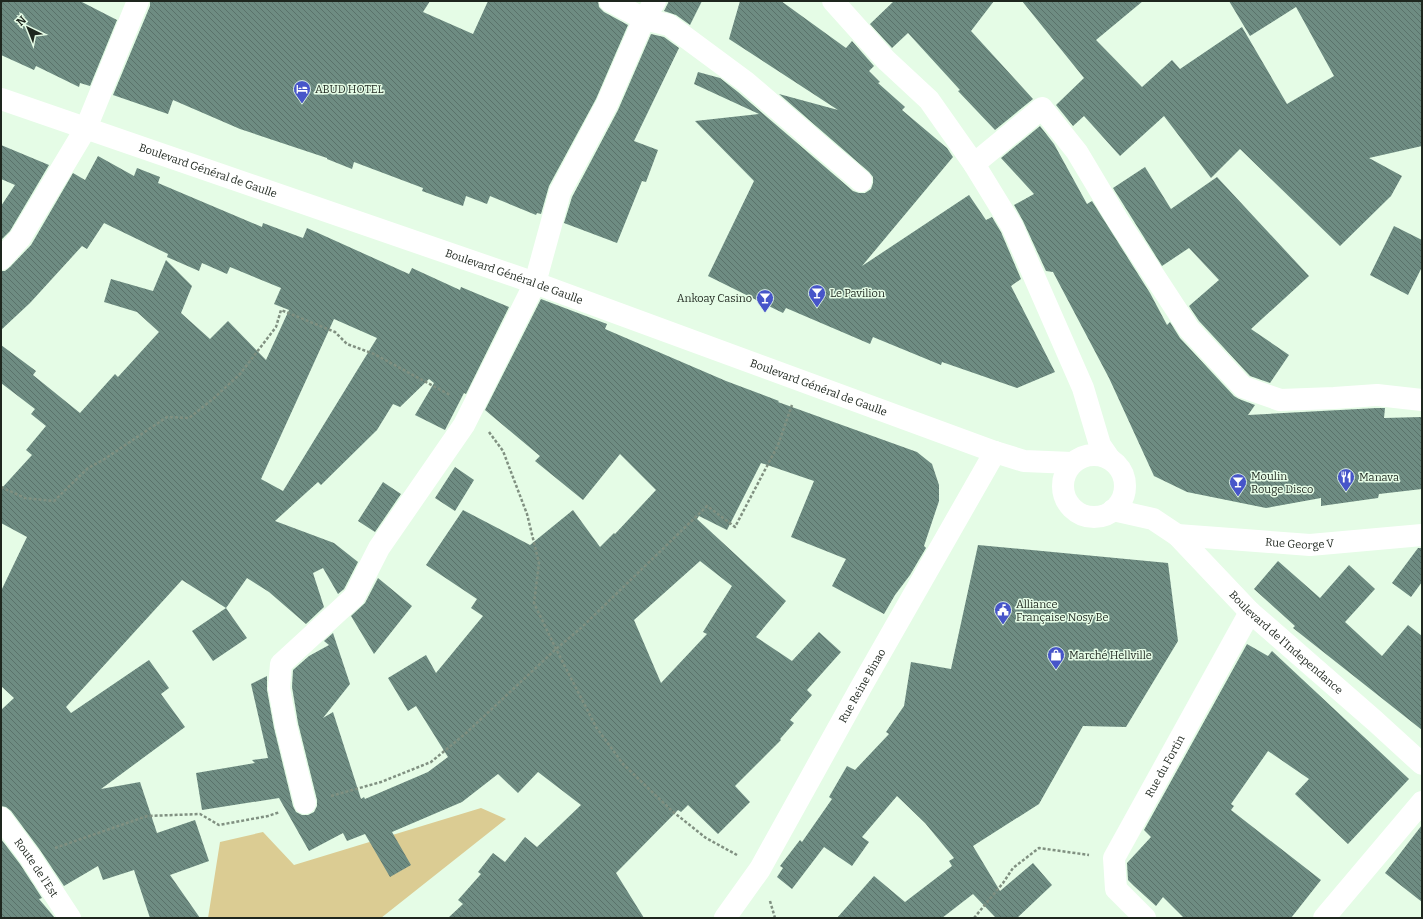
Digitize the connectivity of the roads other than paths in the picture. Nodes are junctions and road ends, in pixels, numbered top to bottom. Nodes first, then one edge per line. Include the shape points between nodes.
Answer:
1 (138, 1) edge
2 (610, 1) edge
3 (655, 1) edge
4 (833, 1) edge
5 (644, 19) junction
6 (1, 99) edge
7 (86, 128) junction
8 (974, 164) junction
9 (861, 181) dead end
10 (1, 259) edge
11 (535, 283) junction
12 (1422, 400) edge
13 (995, 452) junction
14 (1109, 458) junction
15 (1024, 461) junction
16 (1072, 463) junction
17 (1125, 482) junction
18 (1063, 489) junction
19 (1113, 510) junction
20 (1153, 519) junction
21 (1177, 535) junction
22 (1422, 535) edge
23 (1250, 612) junction
24 (1422, 764) edge
25 (1422, 802) edge
26 (305, 803) road end
27 (1, 818) edge
28 (70, 918) edge
29 (725, 918) edge
30 (1145, 918) edge
31 (1324, 918) edge

1 - 7 street
2 - 5 street
3 - 5 street
4 - 8 street via 886,60 929,100
5 - 9 street via 669,25 746,82
5 - 11 street via 607,104 560,192
6 - 7 street, Boulevard Général de Gaulle
7 - 10 street via 20,238
7 - 11 street, Boulevard Général de Gaulle
8 - 12 street via 1042,108 1077,152 1189,329 1243,387 1280,400 1377,395
8 - 14 street via 1012,226 1083,388 1100,445
11 - 13 street, Boulevard Général de Gaulle
11 - 26 street via 464,425 379,548 354,597 281,664 279,688
13 - 15 street, Boulevard Général de Gaulle
13 - 29 street, Rue Reine Binao via 760,869
14 - 16 street via 1090,455 1080,457
14 - 17 street via 1117,464
15 - 16 street, Boulevard Général de Gaulle
15 - 18 street, Boulevard Général de Gaulle
16 - 18 street via 1063,480
17 - 19 street via 1120,502
17 - 20 street, Boulevard de l'Independance
18 - 19 street via 1070,507 1086,516 1096,517
19 - 20 street, Boulevard de l'Independance
20 - 21 street, Boulevard de l'Independance
21 - 22 street, Rue George V via 1310,545
21 - 23 street, Boulevard de l'Independance
23 - 24 street, Boulevard de l'Independance
23 - 30 street, Rue du Fortin via 1114,858 1116,888
25 - 31 street
27 - 28 street, Route de l'Est

